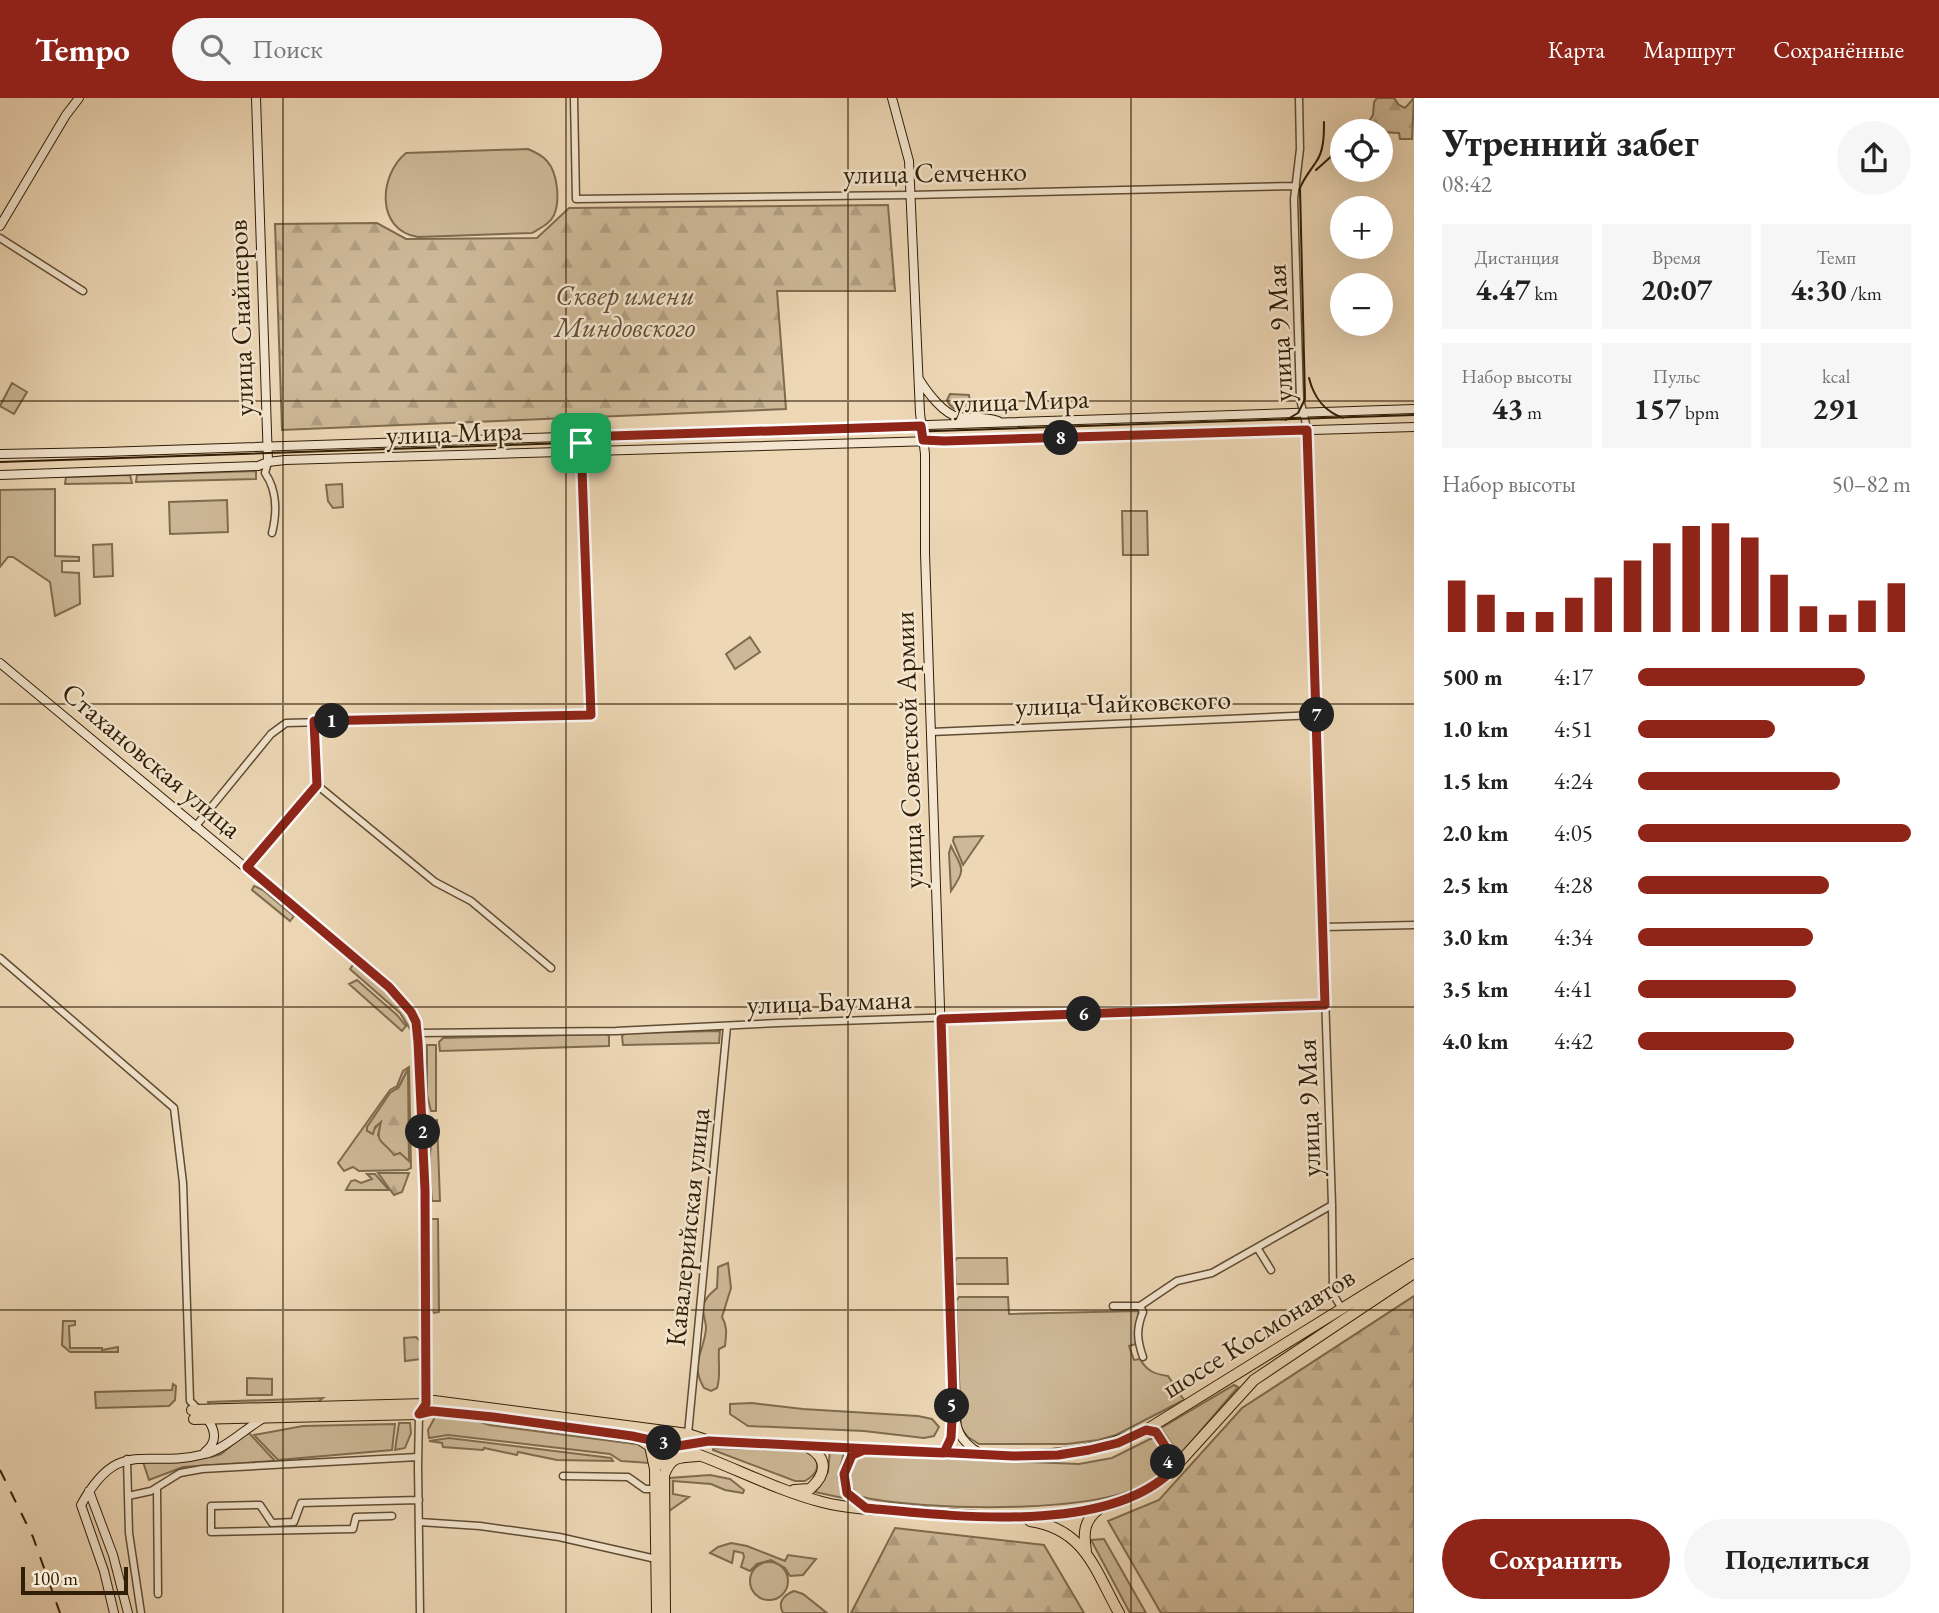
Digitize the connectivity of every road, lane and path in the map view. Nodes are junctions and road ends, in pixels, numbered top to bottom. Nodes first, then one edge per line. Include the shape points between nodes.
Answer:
1 (79, 98) edge
2 (256, 98) edge
3 (574, 98) edge
4 (892, 98) edge
5 (1299, 98) edge
6 (1296, 186) junction
7 (911, 195) junction
8 (0, 226) edge
9 (0, 238) edge
10 (83, 291) dead end
11 (919, 379) junction
12 (1414, 409) edge
13 (1304, 413) junction
14 (1004, 423) junction
15 (921, 426) junction
16 (1414, 427) edge
17 (1307, 430) junction
18 (580, 437) junction
19 (923, 440) junction
20 (267, 447) junction
21 (581, 451) junction
22 (0, 454) edge
23 (268, 462) junction
24 (0, 475) edge
25 (272, 533) dead end
26 (0, 663) edge
27 (1317, 715) junction
28 (314, 721) junction
29 (931, 732) junction
30 (317, 785) junction
31 (195, 827) junction
32 (247, 867) junction
33 (1414, 925) edge
34 (1323, 927) junction
35 (0, 958) edge
36 (551, 968) dead end
37 (1325, 1005) junction
38 (941, 1019) junction
39 (727, 1026) junction
40 (418, 1033) junction
41 (1332, 1205) junction
42 (1258, 1249) junction
43 (1414, 1264) edge
44 (1271, 1270) dead end
45 (1414, 1273) edge
46 (1113, 1306) dead end
47 (1140, 1306) junction
48 (1341, 1307) junction
49 (1347, 1317) junction
50 (1143, 1357) dead end
51 (953, 1402) junction
52 (426, 1404) junction
53 (195, 1413) junction
54 (419, 1414) junction
55 (264, 1418) junction
56 (207, 1419) junction
57 (1146, 1430) junction
58 (688, 1434) junction
59 (632, 1436) junction
60 (709, 1441) junction
61 (678, 1446) junction
62 (805, 1446) junction
63 (864, 1450) junction
64 (944, 1453) junction
65 (199, 1455) junction
66 (984, 1455) junction
67 (704, 1456) junction
68 (418, 1457) junction
69 (128, 1459) junction
70 (655, 1469) junction
71 (563, 1476) dead end
72 (1166, 1476) junction
73 (157, 1488) junction
74 (655, 1489) junction
75 (783, 1489) junction
76 (89, 1491) junction
77 (128, 1496) junction
78 (419, 1500) junction
79 (1102, 1506) junction
80 (866, 1508) junction
81 (392, 1516) dead end
82 (1016, 1518) junction
83 (419, 1522) junction
84 (1087, 1555) junction
85 (656, 1559) junction
86 (158, 1594) dead end
87 (114, 1613) edge
88 (128, 1613) edge
89 (141, 1613) edge
90 (420, 1613) edge
91 (657, 1613) edge
92 (665, 1613) edge
93 (1119, 1613) edge

1 - 8 main road
2 - 20 main road, улица Снайперов
3 - 7 street, улица Семченко via 576,199
4 - 7 main road, улица Советской Армии via 909,161
5 - 6 street, улица 9 Мая
6 - 7 street, улица Семченко
6 - 13 street, улица 9 Мая via 1300,399
7 - 11 main road, улица Советской Армии
9 - 10 street
11 - 14 main road via 956,417 986,417
11 - 15 main road, улица Советской Армии
12 - 13 main road, улица Мира
13 - 14 main road, улица Мира
13 - 17 street, улица 9 Мая
14 - 15 main road, улица Мира
15 - 18 main road, улица Мира
15 - 19 main road, улица Советской Армии
16 - 17 main road, улица Мира
17 - 19 main road, улица Мира
17 - 27 street, улица 9 Мая
18 - 20 main road, улица Мира
18 - 21 street
19 - 21 main road, улица Мира
19 - 29 main road, улица Советской Армии
20 - 22 main road, улица Мира
20 - 23 main road, улица Снайперов
21 - 23 main road, улица Мира
21 - 28 street via 591,715
23 - 24 main road, улица Мира via 258,466
23 - 25 street, улица Снайперов via 265,473 274,491
26 - 31 main road, Стахановская улица
27 - 29 street, улица Чайковского
27 - 34 street, улица 9 Мая
28 - 30 street
28 - 31 street via 286,723 274,730
29 - 38 main road, улица Советской Армии
30 - 32 street
30 - 36 street via 435,882 471,901
31 - 32 main road, Стахановская улица
32 - 40 main road, Стахановская улица via 389,987 411,1012
33 - 34 street
34 - 37 street, улица 9 Мая
35 - 53 street via 174,1108 183,1183 190,1401
37 - 38 street, улица Баумана
37 - 41 street, улица 9 Мая
38 - 39 street, улица Баумана
38 - 51 main road, улица Советской Армии
39 - 40 street, улица Баумана
39 - 58 street, Кавалерийская улица
40 - 52 main road, Стахановская улица via 425,1190
41 - 42 street
41 - 48 street, улица 9 Мая via 1333,1294
42 - 44 street
42 - 47 street via 1212,1273 1177,1281
43 - 48 main road, шоссе Космонавтов
45 - 49 main road, шоссе Космонавтов
46 - 47 street
47 - 50 street via 1143,1312 1137,1335
48 - 49 street, улица 9 Мая
48 - 57 main road, шоссе Космонавтов
49 - 72 main road, шоссе Космонавтов via 1254,1380
51 - 64 main road, улица Советской Армии via 951,1438
51 - 66 main road, улица Советской Армии via 960,1437
52 - 53 main road, шоссе Космонавтов
52 - 54 main road
52 - 58 main road, шоссе Космонавтов via 434,1401
53 - 56 main road, шоссе Космонавтов
54 - 55 main road, шоссе Космонавтов
54 - 59 main road, шоссе Космонавтов via 432,1411 493,1417
54 - 68 street
55 - 56 main road, шоссе Космонавтов
55 - 65 main road via 222,1446
56 - 65 main road via 214,1441
57 - 66 main road, шоссе Космонавтов via 1118,1443 1068,1454
57 - 72 main road via 1156,1432 1167,1449
58 - 60 main road, шоссе Космонавтов
59 - 61 main road, шоссе Космонавтов
59 - 70 main road via 650,1447
60 - 61 main road, шоссе Космонавтов
60 - 62 main road, шоссе Космонавтов
61 - 67 main road, шоссе Космонавтов
61 - 70 main road
62 - 63 main road, шоссе Космонавтов
62 - 75 main road via 822,1458 821,1476 810,1489
63 - 64 main road, шоссе Космонавтов
63 - 80 main road via 852,1455 844,1474 847,1493
64 - 66 main road, шоссе Космонавтов
65 - 69 main road
67 - 75 main road, шоссе Космонавтов
67 - 92 main road via 675,1459 668,1463 664,1475
68 - 73 street via 202,1469 180,1473
68 - 78 street
69 - 76 main road via 107,1468
69 - 77 street
70 - 74 main road
71 - 74 street via 628,1477 645,1489
72 - 79 main road, шоссе Космонавтов via 1152,1489
73 - 77 street
73 - 86 street
74 - 85 main road
75 - 80 main road, шоссе Космонавтов via 824,1503
76 - 87 main road via 81,1505
76 - 88 main road
77 - 89 street via 128,1532
78 - 81 street via 301,1503 293,1522 272,1523 260,1505 211,1506 211,1532 353,1530 356,1517
78 - 83 street
79 - 82 main road, шоссе Космонавтов
79 - 84 main road via 1087,1521
80 - 82 main road, шоссе Космонавтов
82 - 84 main road via 1059,1528
83 - 85 street via 559,1536
83 - 90 street
84 - 93 main road
85 - 91 main road

